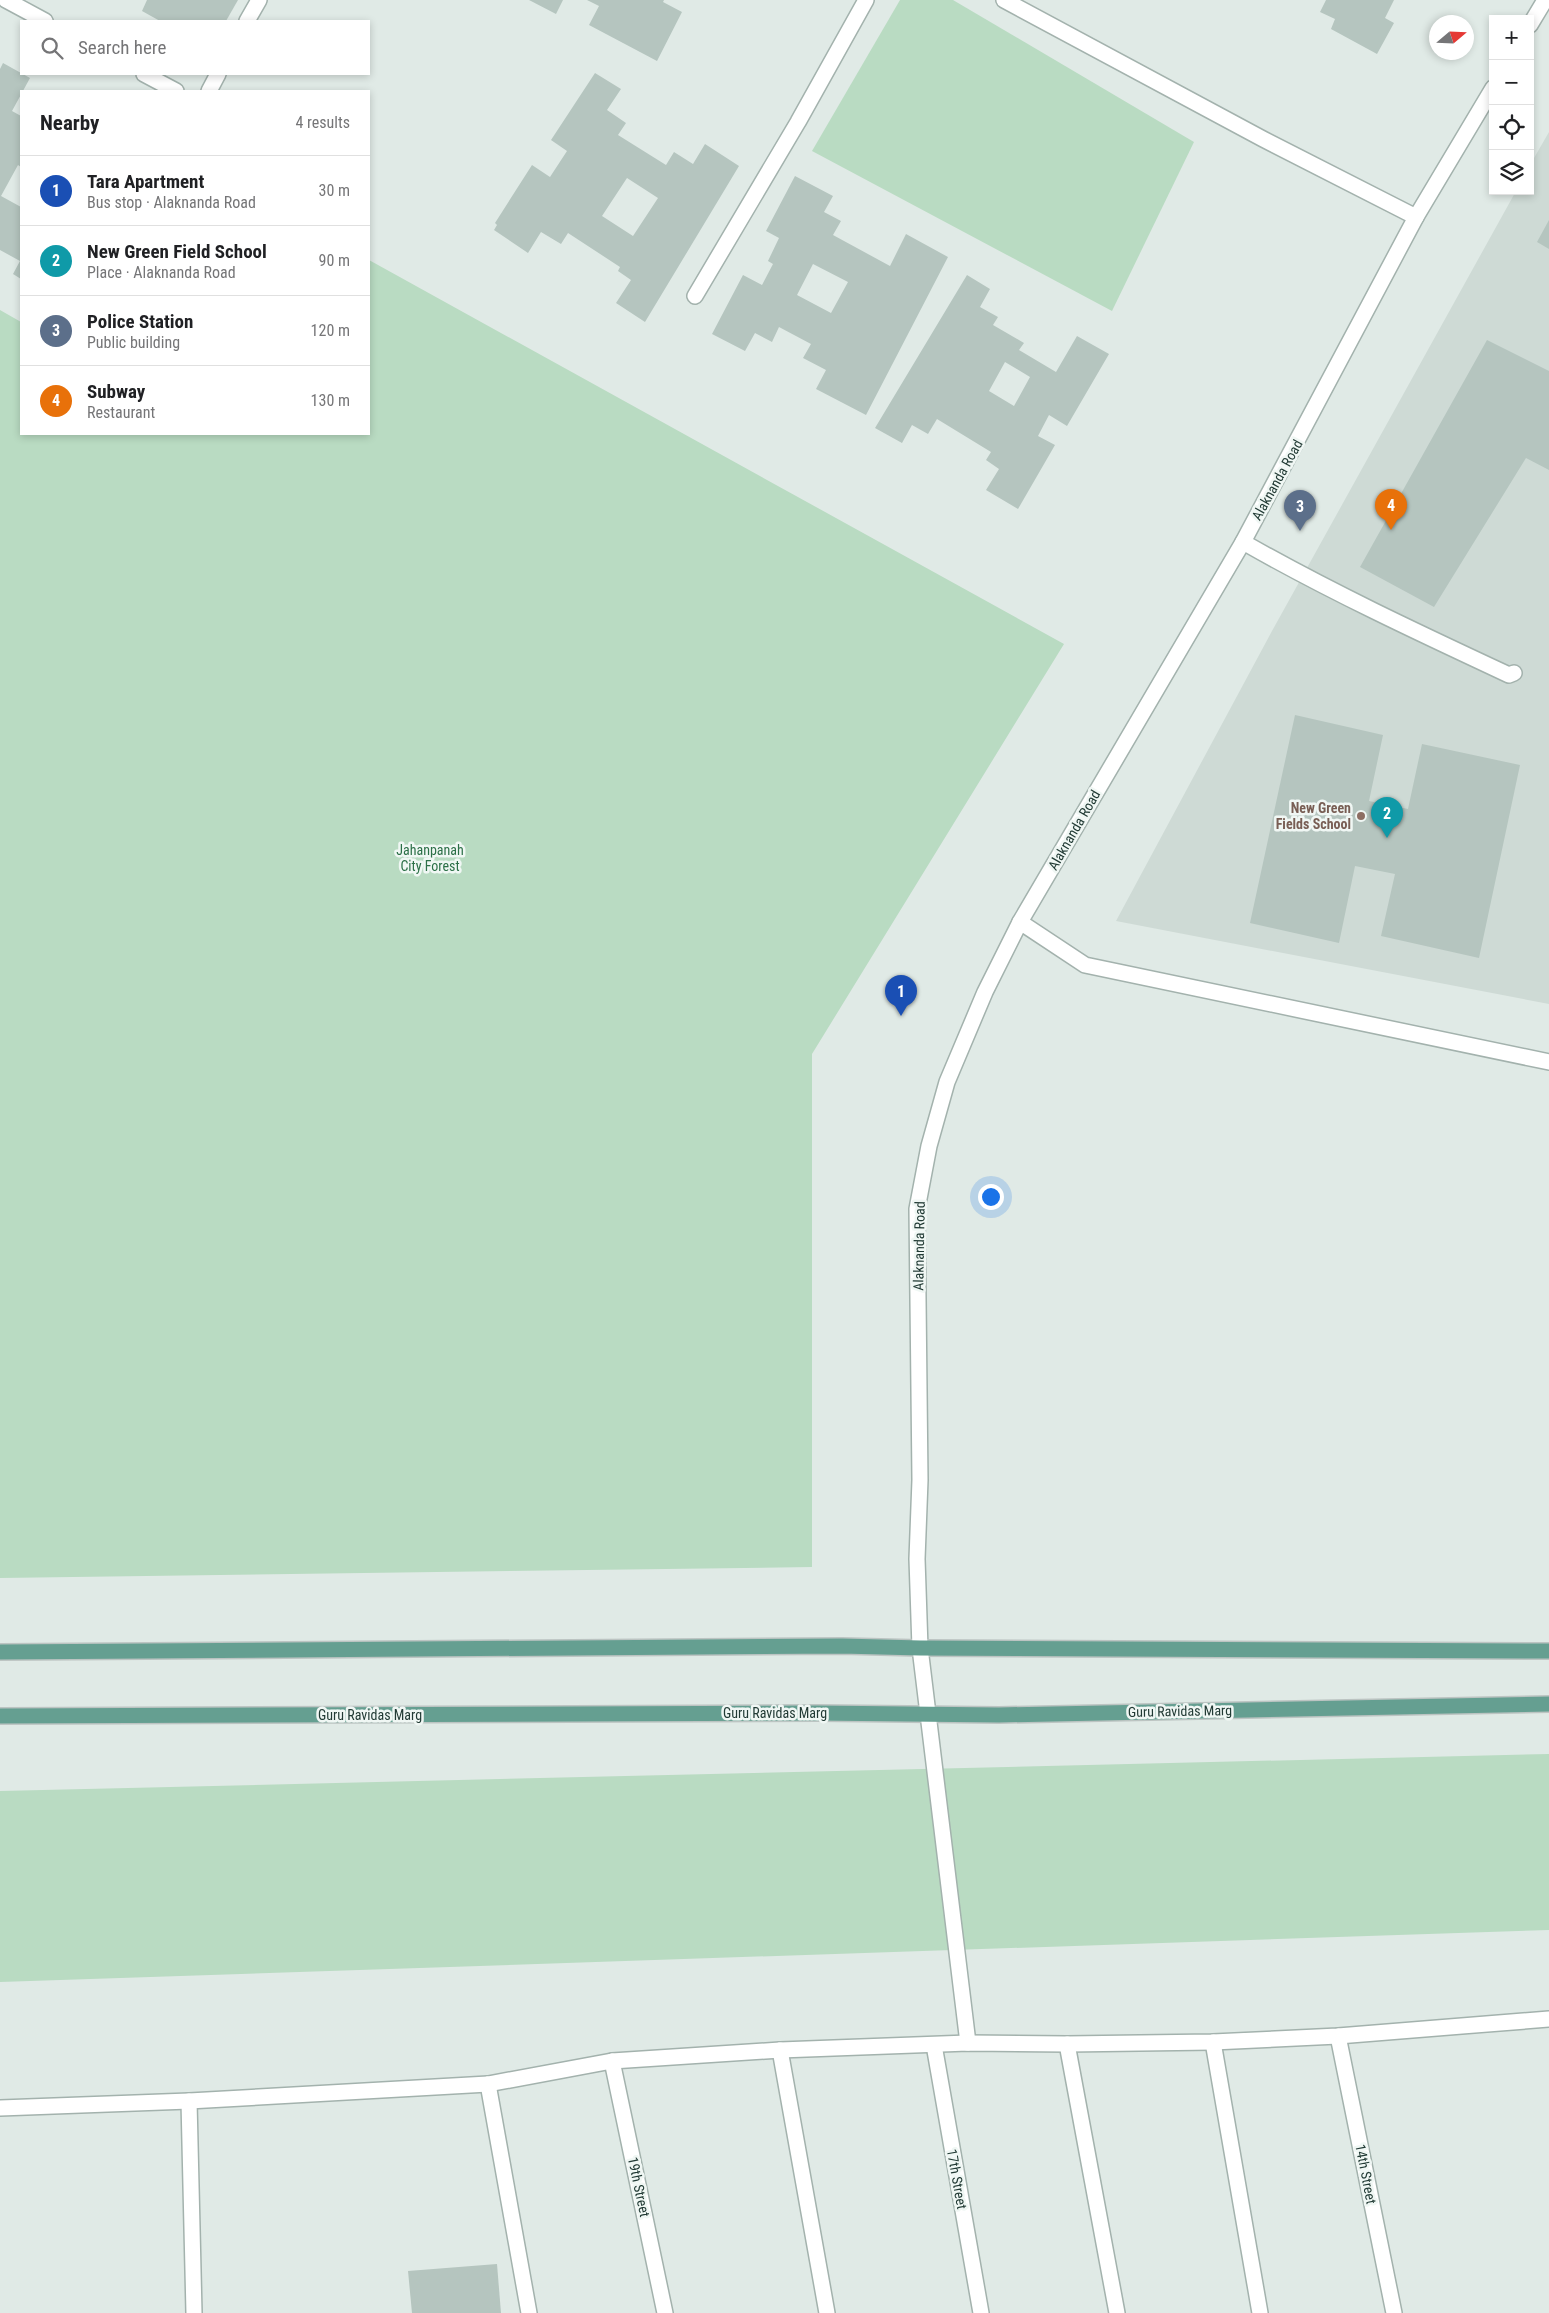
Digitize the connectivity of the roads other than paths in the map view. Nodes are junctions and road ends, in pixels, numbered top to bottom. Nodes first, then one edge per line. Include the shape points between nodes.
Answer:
1 (6, 0) edge
2 (259, 0) edge
3 (866, 0) edge
4 (1004, 0) edge
5 (1545, 0) edge
6 (1534, 18) edge
7 (43, 20) edge
8 (248, 20) edge
9 (146, 75) edge
10 (217, 75) edge
11 (174, 90) edge
12 (210, 90) edge
13 (1489, 95) edge
14 (1416, 217) junction
15 (695, 296) dead end
16 (1243, 542) junction
17 (1514, 673) dead end
18 (1020, 922) junction
19 (1549, 1062) edge
20 (920, 1648) junction
21 (1549, 1651) edge
22 (0, 1652) edge
23 (1549, 1704) edge
24 (927, 1714) junction
25 (0, 1716) edge
26 (1549, 2019) edge
27 (1338, 2036) junction
28 (1213, 2042) junction
29 (968, 2043) junction
30 (1067, 2044) junction
31 (934, 2045) junction
32 (780, 2050) junction
33 (612, 2061) junction
34 (488, 2084) junction
35 (189, 2101) junction
36 (0, 2108) edge
37 (194, 2313) edge
38 (529, 2313) edge
39 (665, 2313) edge
40 (828, 2313) edge
41 (980, 2313) edge
42 (1117, 2313) edge
43 (1260, 2313) edge
44 (1394, 2313) edge

1 - 7 street
2 - 8 street
3 - 15 street
4 - 14 street
5 - 6 street
9 - 11 street
10 - 12 street
13 - 14 street, Alaknanda Road
14 - 16 street, Alaknanda Road
16 - 17 street via 1441,644 1509,675
16 - 18 street, Alaknanda Road
18 - 19 street via 1085,965
18 - 20 street, Alaknanda Road via 985,992 947,1082 929,1146 917,1209
20 - 21 main road
20 - 22 main road
20 - 24 street, Alaknanda Road
23 - 24 main road, Guru Ravidas Marg
24 - 25 main road, Guru Ravidas Marg
24 - 29 street, Alaknanda Road
26 - 27 street
27 - 28 street
27 - 44 street, 14th Street
28 - 30 street
28 - 43 street
29 - 30 street
29 - 31 street
30 - 42 street
31 - 32 street
31 - 41 street, 17th Street
32 - 33 street
32 - 40 street
33 - 34 street
33 - 39 street, 19th Street
34 - 35 street
34 - 38 street
35 - 36 street
35 - 37 street

